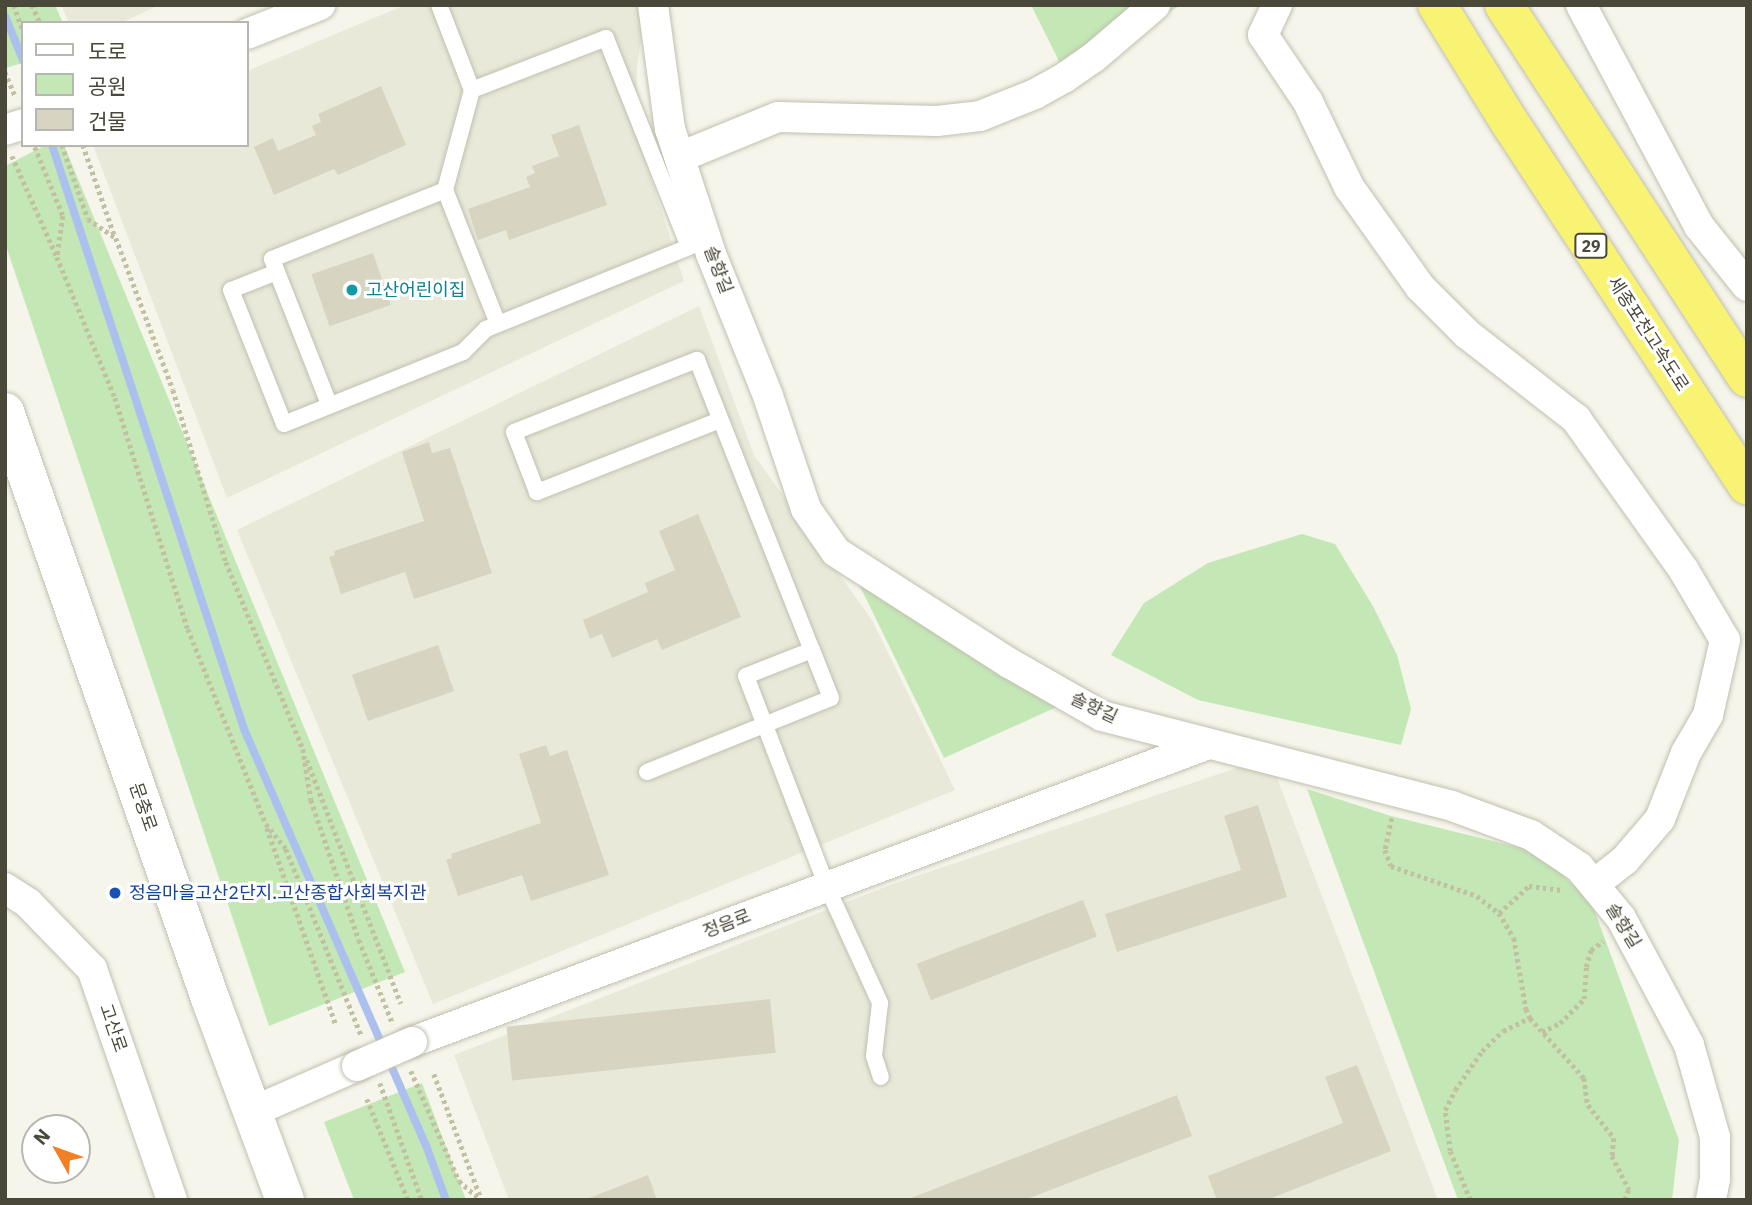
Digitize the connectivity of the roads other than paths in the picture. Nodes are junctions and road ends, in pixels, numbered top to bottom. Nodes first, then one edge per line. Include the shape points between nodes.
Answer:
1 (320, 5) edge
2 (439, 5) edge
3 (653, 5) edge
4 (1154, 5) edge
5 (1278, 5) edge
6 (1437, 5) edge
7 (1504, 5) edge
8 (1581, 5) edge
9 (248, 34) edge
10 (472, 90) junction
11 (680, 157) junction
12 (445, 190) junction
13 (276, 271) junction
14 (1747, 286) edge
15 (498, 324) junction
16 (1747, 378) edge
17 (329, 404) junction
18 (5, 412) edge
19 (720, 420) junction
20 (1747, 485) edge
21 (812, 650) junction
22 (764, 725) junction
23 (1206, 745) junction
24 (647, 772) dead end
25 (1594, 884) junction
26 (827, 887) junction
27 (5, 888) edge
28 (881, 1077) dead end
29 (252, 1112) junction
30 (172, 1200) edge
31 (285, 1200) edge
32 (1711, 1200) edge

1 - 9 street
2 - 10 lane
3 - 11 street, 솔향길 via 670,129
4 - 11 street via 1064,78 989,113 937,121 778,117
5 - 25 street via 1263,35 1308,102 1349,187 1420,287 1467,334 1576,419 1676,558 1725,640 1708,715 1686,753 1660,819 1625,860
6 - 20 highway, 세종포천고속도로 / 29
7 - 16 highway
8 - 14 street via 1699,226
10 - 12 lane
10 - 15 lane via 606,38 689,247
11 - 23 street, 솔향길 via 711,254 768,396 806,509 836,552 1009,663 1102,716
12 - 13 lane via 272,259
12 - 15 lane
13 - 17 lane
13 - 17 lane via 231,290 284,424
15 - 17 lane via 486,329 463,352
18 - 29 street, 문충로
19 - 19 lane via 696,360 514,432 537,492
19 - 21 lane
21 - 22 lane via 746,676
21 - 22 lane via 831,698
22 - 24 lane
22 - 26 lane
23 - 25 street, 솔향길 via 1452,806 1531,835 1579,867
23 - 26 street, 정음로
25 - 32 street, 솔향길 via 1621,918 1689,1045 1715,1138
26 - 28 lane via 880,1003 874,1056
26 - 29 street, 정음로, bridge via 405,1045
27 - 30 street, 고산로 via 28,903 92,969
29 - 31 street, 문충로

